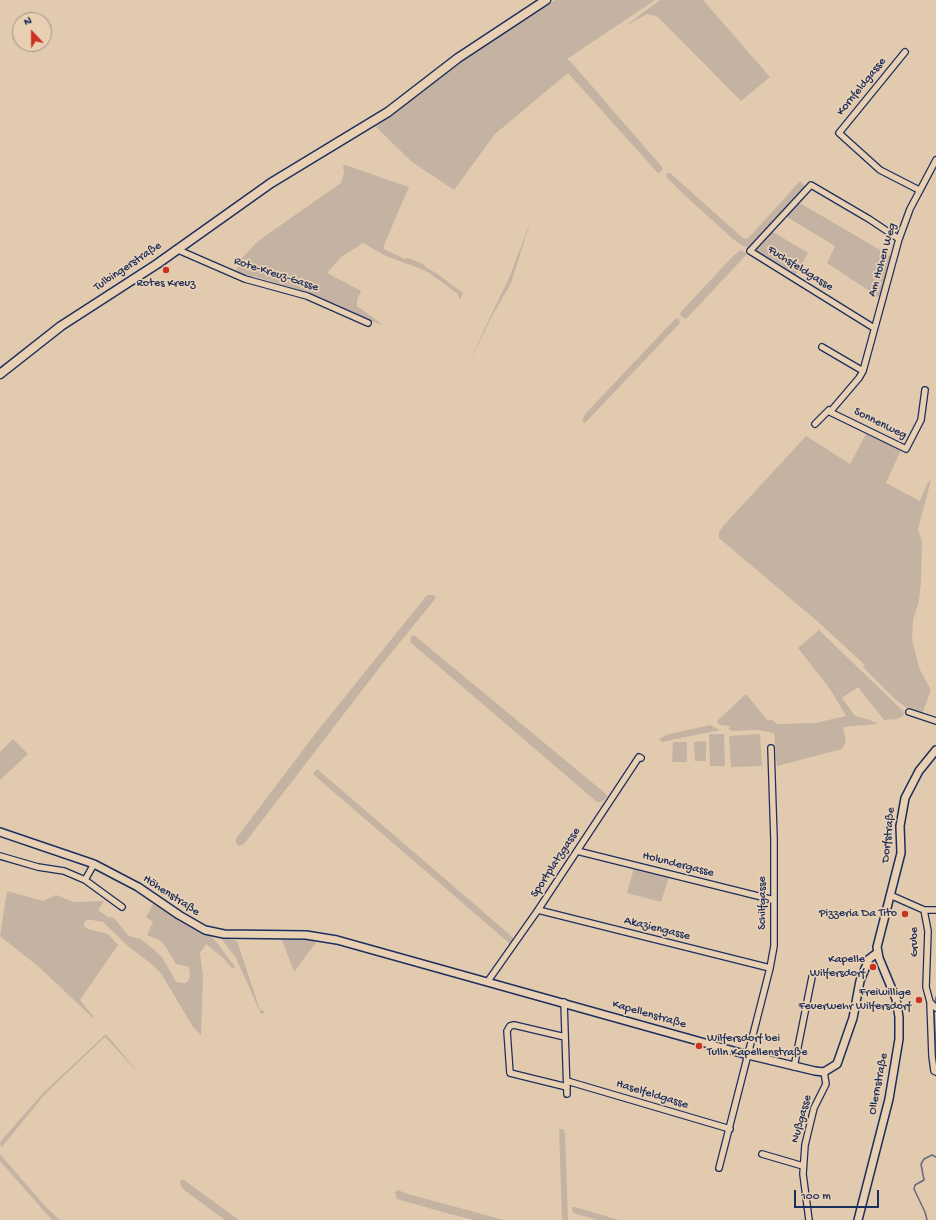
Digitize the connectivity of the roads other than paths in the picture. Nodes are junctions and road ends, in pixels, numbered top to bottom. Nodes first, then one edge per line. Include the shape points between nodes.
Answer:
1 (546, 0) edge
2 (905, 52) dead end
3 (936, 160) edge
4 (919, 190) junction
5 (899, 239) junction
6 (176, 249) junction
7 (368, 323) dead end
8 (874, 328) junction
9 (822, 347) dead end
10 (863, 371) junction
11 (0, 374) edge
12 (925, 390) dead end
13 (830, 412) junction
14 (815, 424) dead end
15 (909, 712) dead end
16 (936, 721) edge
17 (771, 748) dead end
18 (936, 750) edge
19 (641, 758) dead end
20 (0, 832) edge
21 (577, 851) junction
22 (0, 856) edge
23 (94, 864) junction
24 (85, 880) junction
25 (890, 895) junction
26 (774, 900) junction
27 (122, 907) dead end
28 (538, 910) junction
29 (924, 910) junction
30 (936, 910) edge
31 (337, 940) joint
32 (877, 953) junction
33 (770, 968) junction
34 (812, 977) dead end
35 (488, 982) junction
36 (564, 1002) junction
37 (933, 1005) edge
38 (565, 1037) junction
39 (748, 1055) junction
40 (794, 1067) junction
41 (824, 1072) junction
42 (936, 1072) edge
43 (567, 1081) junction
44 (567, 1087) junction
45 (567, 1094) dead end
46 (730, 1129) junction
47 (762, 1154) dead end
48 (803, 1166) junction
49 (719, 1168) dead end
50 (809, 1220) edge
51 (858, 1220) edge

1 - 6 main road, Tulbingerstraße via 458,58 388,112 271,183
2 - 4 street, Kornfeldgasse via 839,133 880,170
3 - 4 street, Am Hohen Weg
4 - 5 street, Am Hohen Weg
5 - 8 street, Am Hohen Weg
5 - 8 street, Fuchsfeldgasse via 811,185 750,251
6 - 7 street, Rote-Kreuz-Gasse via 245,279 307,296
6 - 11 main road, Tulbingerstraße via 61,326
8 - 10 street, Am Hohen Weg via 868,360
9 - 10 street
10 - 13 street, Am Hohen Weg
12 - 13 street, Sonnenweg via 921,420 906,449
13 - 14 street, Am Hohen Weg via 829,410
15 - 16 street
17 - 26 street, Schilfgasse
18 - 25 street, Dorfstraße via 919,771 905,798 900,826 901,852
19 - 21 street, Sportplatzgasse via 639,757
20 - 23 street, Höhenstraße
21 - 26 street, Holundergasse
21 - 28 street, Sportplatzgasse
22 - 24 street via 38,867 64,871
23 - 24 street
23 - 31 street, Höhenstraße via 138,887 179,916 205,930 224,934 306,935
24 - 27 street
25 - 29 street, Grube
25 - 32 street, Dorfstraße
26 - 33 street, Schilfgasse via 774,946
28 - 33 street, Akaziengasse
28 - 35 street, Sportplatzgasse
29 - 30 street
29 - 37 street, Grube via 928,931 925,974
31 - 35 street, Kapellenstraße
32 - 41 street via 869,959 860,981 853,1018 837,1064
32 - 51 street, Ollernstraße via 896,999 899,1017 898,1039 889,1099
33 - 39 street, Schilfgasse
34 - 40 street
35 - 36 street, Kapellenstraße
36 - 38 street
36 - 39 street, Kapellenstraße
37 - 42 street, Grube via 932,1056
38 - 43 street
38 - 44 street via 514,1025 507,1031 510,1073
39 - 40 street, Kapellenstraße
39 - 46 street
40 - 41 street, Kapellenstraße
41 - 48 street, Nußgasse via 826,1084 814,1108
43 - 44 street
43 - 46 street, Haselfeldgasse
44 - 45 street
46 - 49 street
47 - 48 street
48 - 50 street, Nußgasse

